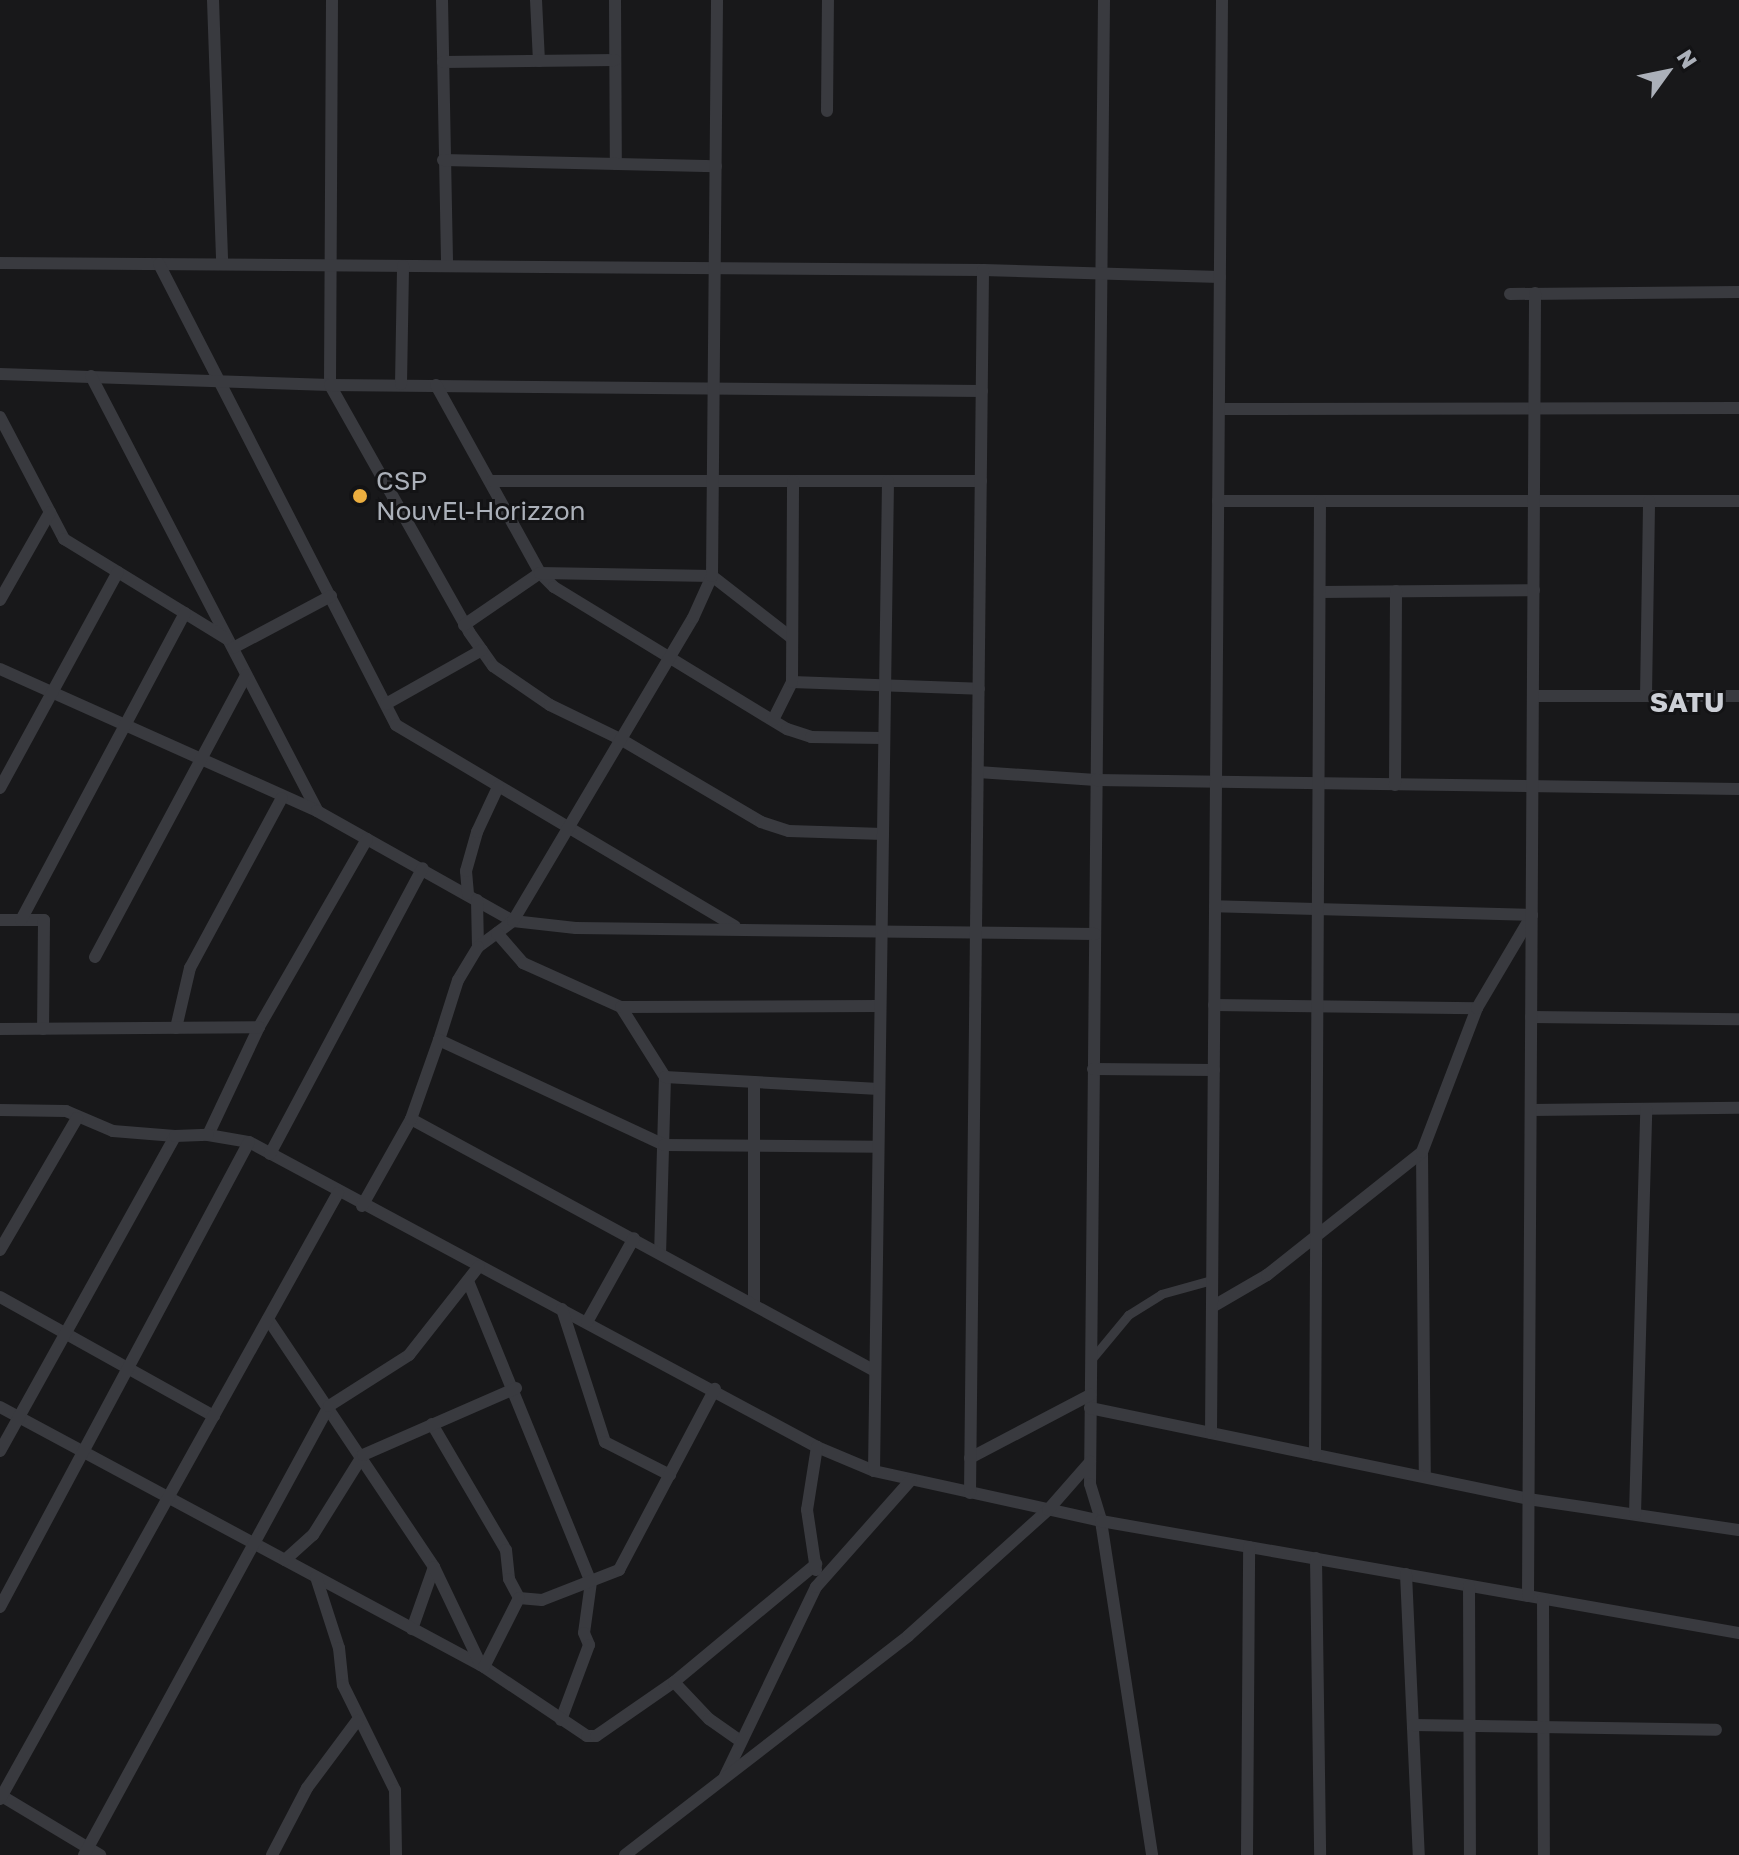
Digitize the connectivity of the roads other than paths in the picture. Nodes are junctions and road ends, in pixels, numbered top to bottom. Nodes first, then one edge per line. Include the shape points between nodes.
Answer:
1 (213, 0) edge
2 (332, 0) edge
3 (442, 0) edge
4 (536, 0) edge
5 (615, 0) edge
6 (717, 0) edge
7 (828, 0) edge
8 (1104, 0) edge
9 (1222, 0) edge
10 (615, 60) junction
11 (539, 61) junction
12 (443, 62) junction
13 (827, 111) dead end
14 (443, 160) junction
15 (616, 164) junction
16 (716, 166) junction
17 (0, 263) edge
18 (159, 264) junction
19 (222, 264) junction
20 (328, 265) junction
21 (403, 266) junction
22 (447, 266) junction
23 (715, 268) junction
24 (983, 270) junction
25 (1101, 273) junction
26 (1220, 277) junction
27 (1739, 292) edge
28 (1535, 293) junction
29 (1510, 294) dead end
30 (0, 374) edge
31 (91, 376) junction
32 (219, 382) junction
33 (401, 384) junction
34 (330, 385) junction
35 (436, 385) junction
36 (714, 386) junction
37 (982, 391) junction
38 (1739, 408) edge
39 (1219, 409) junction
40 (1535, 409) junction
41 (0, 417) edge
42 (492, 481) junction
43 (713, 481) junction
44 (793, 481) junction
45 (888, 481) junction
46 (981, 481) junction
47 (1218, 501) junction
48 (1320, 501) junction
49 (1534, 501) junction
50 (1649, 501) junction
51 (1739, 501) edge
52 (50, 512) junction
53 (118, 572) junction
54 (540, 573) junction
55 (712, 576) junction
56 (1534, 590) junction
57 (1396, 591) junction
58 (1320, 592) junction
59 (331, 596) junction
60 (0, 600) edge
61 (185, 613) junction
62 (464, 625) junction
63 (792, 638) junction
64 (230, 644) junction
65 (482, 650) junction
66 (670, 658) junction
67 (0, 669) edge
68 (246, 675) junction
69 (792, 682) junction
70 (885, 686) junction
71 (979, 689) junction
72 (51, 693) junction
73 (1533, 696) junction
74 (1646, 696) junction
75 (1739, 696) edge
76 (386, 704) junction
77 (773, 720) junction
78 (124, 727) junction
79 (884, 738) junction
80 (622, 740) junction
81 (202, 762) junction
82 (978, 772) junction
83 (1096, 780) junction
84 (1216, 782) junction
85 (1319, 784) junction
86 (1395, 785) junction
87 (498, 787) junction
88 (1532, 787) junction
89 (0, 788) edge
90 (1739, 789) edge
91 (282, 798) junction
92 (317, 811) junction
93 (566, 828) junction
94 (883, 834) junction
95 (367, 839) junction
96 (423, 868) junction
97 (472, 897) junction
98 (1215, 906) junction
99 (1318, 909) junction
100 (1532, 915) junction
101 (0, 920) edge
102 (21, 920) junction
103 (513, 921) junction
104 (737, 928) junction
105 (881, 930) junction
106 (976, 932) junction
107 (497, 933) junction
108 (1095, 934) junction
109 (478, 947) junction
110 (95, 957) dead end
111 (1214, 1005) junction
112 (880, 1006) junction
113 (1317, 1006) junction
114 (621, 1007) junction
115 (1477, 1008) junction
116 (1531, 1017) junction
117 (1739, 1019) edge
118 (259, 1027) junction
119 (176, 1028) junction
120 (0, 1029) edge
121 (43, 1029) junction
122 (439, 1040) junction
123 (1093, 1069) junction
124 (1214, 1070) junction
125 (665, 1077) junction
126 (754, 1082) junction
127 (879, 1089) junction
128 (1739, 1108) edge
129 (1646, 1109) junction
130 (0, 1110) edge
131 (1531, 1110) junction
132 (77, 1118) junction
133 (411, 1119) junction
134 (208, 1135) junction
135 (175, 1136) junction
136 (249, 1142) junction
137 (664, 1145) junction
138 (754, 1146) junction
139 (878, 1147) junction
140 (1422, 1152) junction
141 (270, 1154) junction
142 (338, 1193) junction
143 (362, 1206) junction
144 (1316, 1233) junction
145 (634, 1238) junction
146 (0, 1250) edge
147 (660, 1253) junction
148 (479, 1266) junction
149 (1212, 1280) junction
150 (468, 1281) junction
151 (0, 1297) edge
152 (754, 1303) junction
153 (1212, 1307) junction
154 (562, 1309) junction
155 (268, 1319) junction
156 (587, 1322) junction
157 (65, 1333) junction
158 (1090, 1361) junction
159 (128, 1368) junction
160 (875, 1371) junction
161 (516, 1388) junction
162 (715, 1389) junction
163 (1090, 1402) junction
164 (329, 1406) junction
165 (0, 1407) edge
166 (214, 1416) junction
167 (19, 1417) junction
168 (432, 1424) junction
169 (1211, 1433) junction
170 (817, 1447) junction
171 (0, 1451) edge
172 (83, 1452) junction
173 (363, 1455) junction
174 (1315, 1455) junction
175 (970, 1458) junction
176 (1090, 1462) junction
177 (874, 1471) junction
178 (670, 1475) junction
179 (1425, 1477) junction
180 (911, 1480) junction
181 (970, 1493) junction
182 (168, 1498) junction
183 (1528, 1499) junction
184 (1048, 1510) junction
185 (1635, 1514) junction
186 (1101, 1521) junction
187 (1739, 1530) edge
188 (254, 1544) junction
189 (1249, 1547) junction
190 (1316, 1558) junction
191 (285, 1560) junction
192 (816, 1564) junction
193 (434, 1567) junction
194 (1406, 1574) junction
195 (316, 1577) junction
196 (591, 1582) junction
197 (1469, 1586) junction
198 (816, 1587) junction
199 (1528, 1596) junction
200 (519, 1598) junction
201 (1543, 1599) junction
202 (0, 1607) edge
203 (412, 1629) junction
204 (1739, 1633) edge
205 (482, 1666) junction
206 (674, 1682) junction
207 (561, 1720) junction
208 (357, 1721) junction
209 (1413, 1725) junction
210 (1470, 1725) junction
211 (1543, 1727) junction
212 (1716, 1730) dead end
213 (739, 1740) junction
214 (724, 1779) junction
215 (1, 1797) edge
216 (86, 1851) edge
217 (627, 1854) edge
218 (100, 1855) edge
219 (272, 1855) edge
220 (396, 1855) edge
221 (1152, 1855) edge
222 (1247, 1855) edge
223 (1320, 1855) edge
224 (1419, 1855) edge
225 (1470, 1855) edge
226 (1544, 1855) edge

1 - 19 street
2 - 20 street
3 - 12 street
4 - 11 street
5 - 10 street
6 - 16 street
7 - 13 street
8 - 25 street
9 - 26 street
10 - 11 street
10 - 15 street
11 - 12 street
12 - 14 street
14 - 15 street
14 - 22 street
15 - 16 street
16 - 23 street
17 - 18 street
18 - 19 street
18 - 32 street
19 - 20 street
20 - 21 street
20 - 34 street
21 - 22 street
21 - 33 street
22 - 23 street
23 - 24 street
23 - 36 street
24 - 25 street
24 - 37 street
25 - 26 street
25 - 83 street
26 - 39 street
27 - 28 street
28 - 29 street
28 - 40 street
30 - 31 street
31 - 32 street
31 - 64 street
32 - 34 street
32 - 59 street
33 - 34 street
33 - 35 street
34 - 62 street
35 - 36 street
35 - 42 street
36 - 37 street
36 - 43 street
37 - 46 street
38 - 40 street
39 - 40 street
39 - 47 street
40 - 49 street
41 - 52 street
42 - 43 street
42 - 54 street
43 - 44 street
43 - 55 street
44 - 45 street
44 - 63 street
45 - 46 street
45 - 70 street
46 - 71 street
47 - 48 street
47 - 84 street
48 - 49 street
48 - 58 street
49 - 50 street
49 - 56 street
50 - 51 street
50 - 74 street
52 - 53 street via 64,539
52 - 60 street
53 - 61 street
53 - 72 street
54 - 55 street
54 - 62 street
54 - 66 street via 554,587
55 - 63 street
55 - 66 street
56 - 57 street
56 - 73 street
57 - 58 street
57 - 86 street
58 - 85 street
59 - 64 street
59 - 76 street
61 - 64 street
61 - 78 street
62 - 65 street
63 - 69 street
64 - 68 street
65 - 76 street
65 - 80 street via 493,666 550,705
66 - 77 street
66 - 80 street
67 - 72 street
68 - 81 street
68 - 92 street
69 - 70 street
69 - 77 street
70 - 71 street
70 - 79 street
71 - 82 street
72 - 78 street
72 - 89 street
73 - 74 street
73 - 88 street
74 - 75 street
76 - 87 street via 396,725
77 - 79 street via 811,737
78 - 81 street
78 - 102 street
79 - 94 street
80 - 93 street
80 - 94 street via 761,822 789,831
81 - 91 street
81 - 110 street
82 - 83 street
82 - 106 street
83 - 84 street
83 - 108 street
84 - 85 street
84 - 98 street
85 - 86 street
85 - 99 street
86 - 88 street
87 - 93 street
87 - 97 street via 466,871
88 - 90 street
88 - 100 street
91 - 92 street
91 - 119 street via 190,968
92 - 95 street
93 - 103 street
93 - 104 street
94 - 105 street
95 - 96 street
95 - 118 street
96 - 97 street
96 - 141 street
97 - 103 street
97 - 109 street
98 - 99 street
98 - 111 street
99 - 100 street
99 - 113 street
100 - 115 street
100 - 116 street
101 - 102 street
102 - 121 street via 44,920
103 - 104 street via 576,928
103 - 107 street
104 - 105 street
105 - 106 street
105 - 112 street
106 - 108 street
106 - 175 street
107 - 109 street
107 - 114 street via 523,963
108 - 123 street
109 - 122 street via 458,980
111 - 113 street
111 - 124 street
112 - 114 street
112 - 127 street
113 - 115 street
113 - 144 street
114 - 125 street
115 - 140 street
116 - 117 street
116 - 131 street
118 - 119 street
118 - 134 street
119 - 121 street
120 - 121 street
122 - 133 street
122 - 137 street
123 - 124 street
123 - 158 street
124 - 149 street
125 - 126 street
125 - 137 street
126 - 127 street
126 - 138 street
127 - 139 street
128 - 129 street
129 - 131 street
129 - 185 street
130 - 132 street via 66,1111
131 - 183 street
132 - 135 street via 113,1131
132 - 146 street
133 - 143 street
133 - 145 street
134 - 135 street
134 - 136 street
135 - 157 street
136 - 141 street
136 - 159 street
137 - 138 street
137 - 147 street
138 - 139 street
138 - 152 street
139 - 160 street
140 - 144 street
140 - 179 street
141 - 142 street
142 - 143 street
142 - 155 street
143 - 148 street
144 - 153 street via 1267,1275
144 - 174 street
145 - 147 street
145 - 156 street
147 - 152 street
148 - 150 street
148 - 154 street
149 - 153 street
149 - 158 street via 1161,1294 1128,1315
150 - 161 street
150 - 164 street via 409,1355
151 - 157 street
152 - 160 street
153 - 169 street
154 - 156 street
154 - 178 street via 605,1442
155 - 164 street
155 - 166 street
156 - 162 street
157 - 159 street
157 - 167 street
158 - 163 street
159 - 166 street
159 - 172 street
160 - 177 street
161 - 168 street
161 - 196 street
162 - 170 street
162 - 178 street
163 - 169 street
163 - 175 street
163 - 176 street
164 - 173 street
164 - 188 street
165 - 167 street
166 - 182 street
167 - 171 street
167 - 172 street
168 - 173 street
168 - 200 street via 506,1550 509,1579
169 - 174 street
170 - 177 street
170 - 192 street via 807,1510
172 - 182 street
172 - 202 street
173 - 191 street via 313,1535
173 - 193 street
174 - 179 street
175 - 181 street
176 - 184 street
176 - 186 street
177 - 180 street
178 - 196 street via 619,1570
179 - 183 street
180 - 181 street
180 - 198 street
181 - 184 street
182 - 188 street
182 - 215 street
183 - 185 street
183 - 199 street
184 - 186 street
184 - 214 street via 894,1648
185 - 187 street
186 - 189 street
186 - 221 street
188 - 191 street
188 - 216 street
189 - 190 street
189 - 222 street
190 - 194 street
190 - 223 street
191 - 195 street
192 - 198 street
192 - 206 street
193 - 203 street
193 - 205 street
194 - 197 street
194 - 209 street
195 - 203 street
195 - 208 street
196 - 200 street via 542,1600
196 - 207 street via 584,1633 589,1645
197 - 199 street
197 - 210 street
198 - 213 street
199 - 201 street
200 - 205 street
201 - 204 street
201 - 211 street
203 - 205 street
205 - 207 street
206 - 207 street via 596,1736
206 - 213 street via 709,1719
208 - 219 street via 307,1788
208 - 220 street via 395,1790
209 - 210 street
209 - 224 street
210 - 211 street
210 - 225 street
211 - 212 street
211 - 226 street
213 - 214 street
214 - 217 street
215 - 216 street
216 - 218 street

